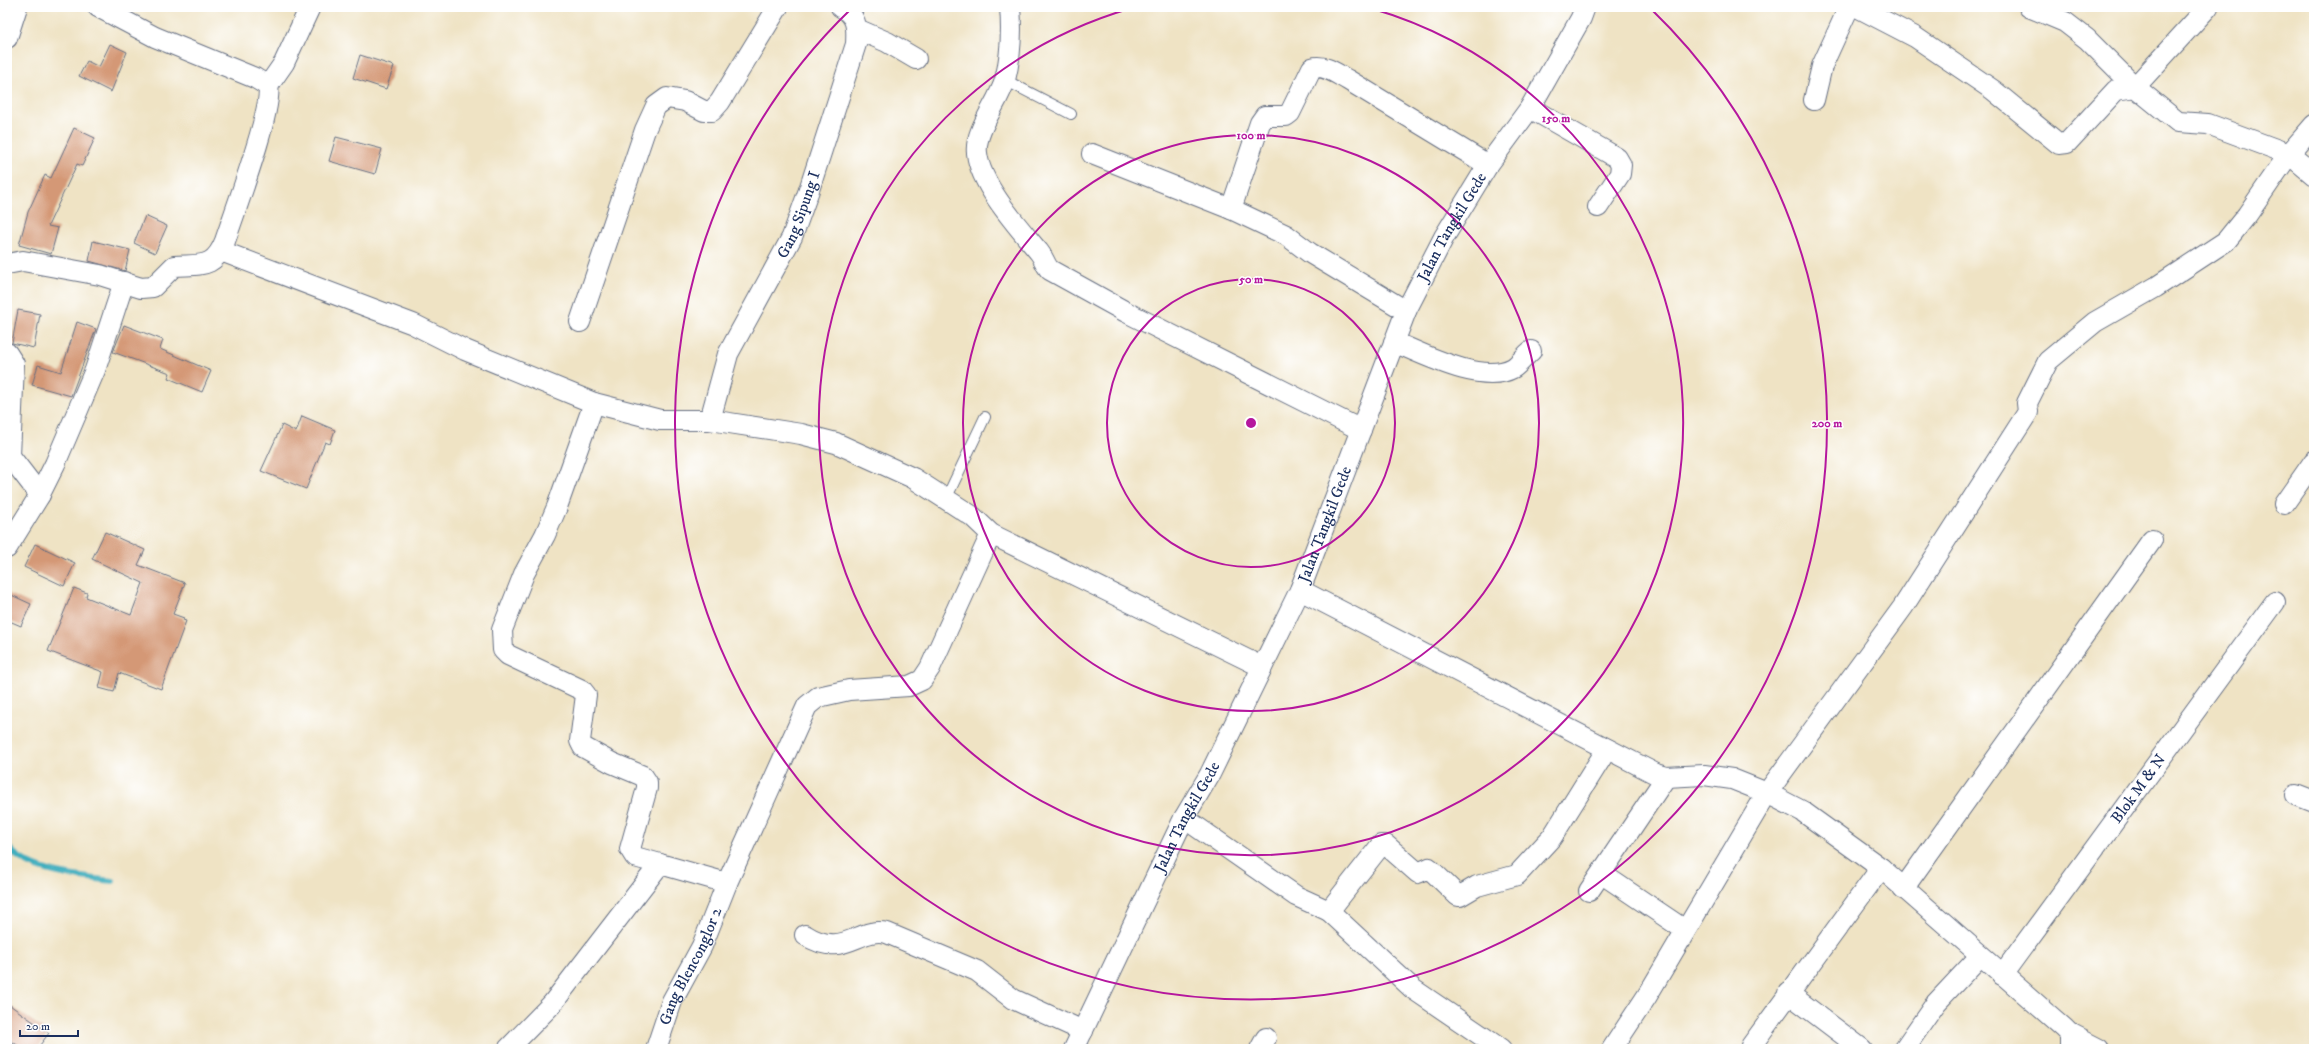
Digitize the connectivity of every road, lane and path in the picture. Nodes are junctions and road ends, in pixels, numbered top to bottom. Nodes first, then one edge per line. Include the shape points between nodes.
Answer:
1 (17, 7) edge
2 (98, 7) edge
3 (310, 7) edge
4 (778, 7) edge
5 (1010, 7) edge
6 (1585, 7) edge
7 (1849, 7) edge
8 (1857, 7) edge
9 (2029, 7) edge
10 (2208, 7) edge
11 (854, 16) edge
12 (7, 38) edge
13 (916, 59) dead end
14 (1005, 80) junction
15 (268, 86) junction
16 (2135, 87) junction
17 (1814, 100) dead end
18 (1530, 108) junction
19 (1070, 114) dead end
20 (2314, 125) edge
21 (1092, 154) dead end
22 (2289, 154) junction
23 (1488, 165) junction
24 (2314, 175) edge
25 (1598, 207) dead end
26 (1231, 209) junction
27 (221, 251) junction
28 (7, 264) edge
29 (124, 282) junction
30 (1406, 311) junction
31 (580, 322) dead end
32 (1394, 342) junction
33 (1531, 351) dead end
34 (7, 353) edge
35 (594, 403) junction
36 (985, 417) dead end
37 (710, 420) junction
38 (1361, 430) junction
39 (2314, 461) edge
40 (40, 495) junction
41 (946, 499) junction
42 (2284, 504) dead end
43 (991, 534) junction
44 (2152, 540) dead end
45 (7, 548) edge
46 (1300, 590) junction
47 (2275, 602) dead end
48 (1262, 667) junction
49 (1607, 749) junction
50 (1666, 777) junction
51 (1767, 793) junction
52 (1184, 818) junction
53 (660, 864) junction
54 (1881, 868) junction
55 (1602, 874) junction
56 (727, 883) junction
57 (1903, 889) junction
58 (1589, 891) dead end
59 (1328, 911) junction
60 (1685, 930) junction
61 (805, 936) dead end
62 (1980, 956) junction
63 (2002, 975) junction
64 (1788, 993) junction
65 (2070, 1041) edge
66 (1078, 1044) edge
67 (1751, 1046) dead end
68 (508, 1049) edge
69 (656, 1049) edge
70 (1501, 1049) edge
71 (1612, 1049) edge
72 (1862, 1049) edge
73 (1904, 1049) edge
74 (2099, 1049) edge

1 - 12 street
2 - 15 street via 155,37 255,78
3 - 15 street via 284,63
4 - 31 street via 712,111 704,111 685,101 667,98 656,106 645,130
5 - 14 street via 1012,36
6 - 18 street, Jalan Tangkil Gede
7 - 17 street via 1822,66
8 - 16 street via 1915,38 1987,86 2062,145 2067,143 2116,90
9 - 16 street via 2065,22 2087,39
10 - 16 street
11 - 13 street via 887,42
11 - 37 street, Gang Sipung I via 856,44 800,216 792,237 728,354
14 - 19 lane
14 - 38 street via 980,133 976,152 982,170 1004,208 1044,258 1050,270 1126,312
15 - 27 street via 270,92 265,116
16 - 22 street via 2178,122 2208,124
18 - 23 street, Jalan Tangkil Gede
18 - 25 street via 1617,158 1621,165 1620,174
20 - 22 street
21 - 26 street
22 - 24 street
22 - 51 street via 2244,220 2226,241 2156,287 2089,326 2048,361 2027,403 2028,412 1903,607
23 - 26 street via 1348,80 1317,66 1312,68 1290,113 1286,116 1265,116 1260,123
23 - 30 street, Jalan Tangkil Gede via 1444,237
26 - 30 street via 1286,235 1310,253
27 - 29 street via 216,258 205,264 174,266 153,287 142,288
27 - 35 street via 413,324 465,350
28 - 29 street via 23,261 62,270 85,271
29 - 40 street via 91,380
30 - 32 street, Jalan Tangkil Gede
32 - 33 street via 1451,366 1473,372 1500,372 1513,368
32 - 38 street, Jalan Tangkil Gede
34 - 40 street via 14,364 10,456
35 - 37 street via 660,420
35 - 53 street via 557,507 524,574 502,630 501,643 508,655 582,690 586,695 580,741 583,747 643,776 647,782 630,849 635,857
36 - 41 lane
37 - 41 street via 801,434 836,443 907,475
38 - 46 street, Jalan Tangkil Gede
39 - 42 street
40 - 45 street
41 - 43 street via 972,516
43 - 48 street
43 - 56 street, Gang Blenconglor 2 via 930,668 922,680 909,686 849,690 818,697 807,706
44 - 57 street
46 - 48 street, Jalan Tangkil Gede
46 - 49 street
47 - 63 street, Blok M & N
48 - 52 street, Jalan Tangkil Gede via 1210,774
49 - 50 street
49 - 59 street via 1552,837 1517,875 1481,884 1459,896 1429,868 1418,873 1386,845 1381,844
50 - 51 street via 1704,775 1732,779
50 - 55 street
51 - 54 street via 1802,811
51 - 60 street
52 - 59 street via 1296,896
52 - 66 street, Jalan Tangkil Gede
53 - 56 street
53 - 68 street via 552,1004
54 - 57 street
54 - 64 street
55 - 58 street
55 - 60 street
56 - 69 street, Gang Blenconglor 2 via 697,958 672,1001
57 - 62 street
59 - 70 street via 1413,989
60 - 71 street
61 - 66 street via 815,942 837,945 879,931 887,933 977,971
62 - 63 street
62 - 73 street via 1936,1003
63 - 65 street
64 - 67 street
64 - 72 street
65 - 74 street

